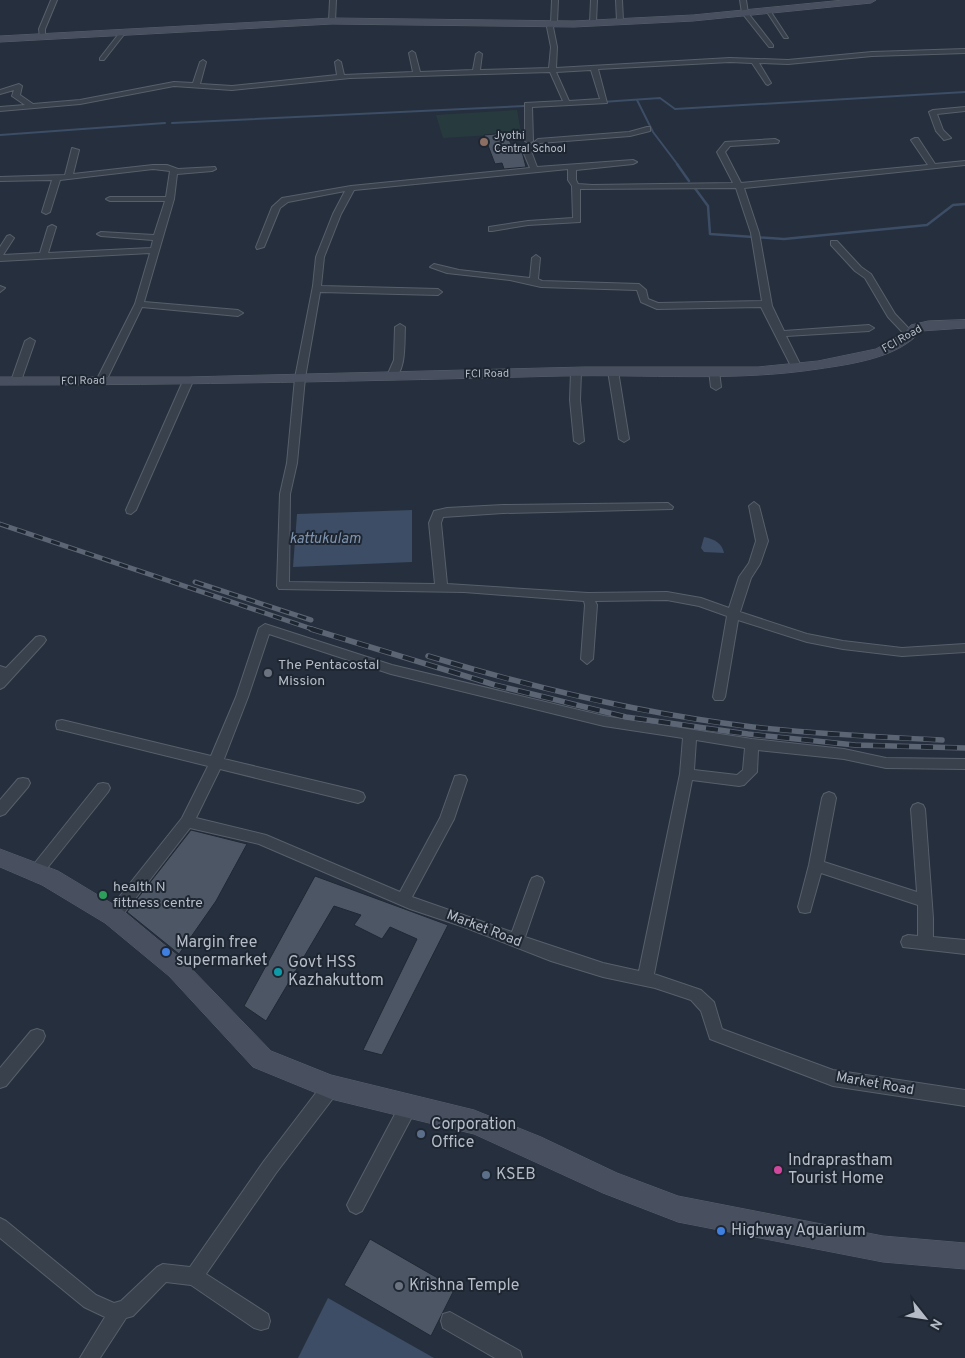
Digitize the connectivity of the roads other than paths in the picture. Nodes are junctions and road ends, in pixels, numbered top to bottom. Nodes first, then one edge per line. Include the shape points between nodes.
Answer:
1 (54, 0) edge
2 (334, 0) edge
3 (555, 0) edge
4 (594, 0) edge
5 (619, 0) edge
6 (743, 0) edge
7 (871, 0) edge
8 (767, 10) junction
9 (745, 12) junction
10 (620, 21) junction
11 (332, 22) junction
12 (554, 23) junction
13 (593, 23) junction
14 (123, 32) junction
15 (42, 37) junction
16 (786, 37) dead end
17 (0, 39) edge
18 (771, 46) dead end
19 (965, 51) edge
20 (412, 53) dead end
21 (479, 54) dead end
22 (102, 58) dead end
23 (754, 60) junction
24 (203, 62) dead end
25 (338, 62) dead end
26 (594, 67) junction
27 (552, 70) junction
28 (476, 72) junction
29 (417, 74) junction
30 (341, 77) junction
31 (768, 84) dead end
32 (196, 85) junction
33 (0, 92) edge
34 (70, 102) junction
35 (567, 103) junction
36 (30, 105) junction
37 (0, 109) edge
38 (965, 109) edge
39 (73, 114) dead end
40 (647, 129) dead end
41 (947, 138) dead end
42 (915, 140) dead end
43 (529, 141) dead end
44 (775, 142) dead end
45 (75, 150) dead end
46 (633, 162) dead end
47 (965, 163) edge
48 (933, 166) junction
49 (572, 168) junction
50 (212, 169) dead end
51 (534, 169) junction
52 (175, 172) junction
53 (68, 176) junction
54 (57, 178) junction
55 (1, 180) edge
56 (576, 186) junction
57 (739, 186) junction
58 (351, 188) junction
59 (170, 198) junction
60 (110, 199) dead end
61 (46, 212) dead end
62 (52, 227) dead end
63 (492, 229) dead end
64 (101, 234) dead end
65 (10, 238) dead end
66 (157, 238) junction
67 (834, 243) dead end
68 (260, 247) dead end
69 (154, 250) junction
70 (0, 254) edge
71 (43, 256) junction
72 (0, 258) edge
73 (536, 258) dead end
74 (434, 267) dead end
75 (535, 282) junction
76 (316, 289) junction
77 (438, 292) dead end
78 (139, 304) junction
79 (767, 306) junction
80 (238, 313) dead end
81 (965, 324) edge
82 (400, 326) dead end
83 (869, 328) dead end
84 (779, 334) junction
85 (910, 335) junction
86 (30, 341) dead end
87 (797, 368) junction
88 (613, 371) junction
89 (714, 371) junction
90 (576, 372) junction
91 (392, 376) junction
92 (300, 378) junction
93 (0, 381) edge
94 (16, 381) junction
95 (101, 381) junction
96 (188, 381) junction
97 (716, 387) dead end
98 (624, 439) dead end
99 (579, 441) dead end
100 (754, 506) dead end
101 (668, 507) dead end
102 (131, 510) dead end
103 (441, 588) junction
104 (588, 597) junction
105 (733, 614) junction
106 (40, 640) dead end
107 (965, 648) edge
108 (587, 659) dead end
109 (4, 672) edge
110 (0, 684) edge
111 (719, 697) dead end
112 (62, 725) dead end
113 (690, 734) junction
114 (752, 744) junction
115 (214, 763) junction
116 (965, 764) edge
117 (687, 774) junction
118 (460, 780) dead end
119 (23, 783) dead end
120 (103, 788) dead end
121 (358, 797) dead end
122 (828, 798) dead end
123 (918, 809) dead end
124 (0, 810) edge
125 (187, 822) junction
126 (0, 858) edge
127 (816, 865) junction
128 (35, 873) junction
129 (537, 882) dead end
130 (403, 900) junction
131 (925, 900) junction
132 (805, 907) dead end
133 (113, 916) junction
134 (516, 941) junction
135 (908, 942) dead end
136 (925, 944) junction
137 (965, 947) edge
138 (644, 979) junction
139 (37, 1036) dead end
140 (0, 1080) edge
141 (331, 1087) junction
142 (965, 1098) edge
143 (409, 1105) junction
144 (356, 1206) dead end
145 (0, 1227) edge
146 (965, 1256) edge
147 (194, 1276) junction
148 (119, 1312) junction
149 (261, 1321) dead end
150 (450, 1321) dead end
151 (89, 1358) edge
152 (512, 1358) edge

1 - 15 street
2 - 11 street
3 - 12 street
4 - 13 street
5 - 10 street
6 - 9 street
7 - 8 street
8 - 9 street
8 - 16 street
9 - 10 street
9 - 18 street
10 - 13 street
11 - 12 street
11 - 14 street
12 - 13 street
12 - 27 street via 550,27 554,47
14 - 15 street
14 - 22 street
15 - 17 street
19 - 23 street via 872,54 788,62
20 - 29 street
21 - 28 street
23 - 26 street
23 - 31 street
24 - 32 street
25 - 30 street
26 - 27 street
26 - 35 street via 604,101
27 - 28 street
27 - 35 street
28 - 29 street
29 - 30 street
30 - 32 street via 232,88
32 - 34 street via 165,85
33 - 36 street via 19,86 16,96
34 - 36 street
34 - 39 street
35 - 43 street via 528,105
36 - 37 street
38 - 41 street via 933,112 940,131
40 - 51 street via 630,134 538,141 527,151
42 - 48 street
44 - 57 street via 728,144 723,148
45 - 53 street
46 - 49 street
47 - 48 street
48 - 57 street
49 - 51 street
49 - 56 street via 572,180
50 - 52 street
51 - 58 street
52 - 53 street via 163,167
52 - 59 street
53 - 54 street
54 - 55 street
54 - 61 street
56 - 57 street
56 - 63 street via 576,220
57 - 79 street via 758,247
58 - 68 street via 285,200 276,207
58 - 76 street via 320,257
59 - 60 street
59 - 66 street
62 - 71 street
64 - 66 street
65 - 70 street
66 - 69 street
67 - 85 street via 868,276 891,315
69 - 71 street
69 - 78 street
71 - 72 street
73 - 75 street
74 - 75 street via 453,272 510,275
75 - 79 street via 639,287 644,300 657,306 753,303
76 - 77 street
76 - 92 street
78 - 80 street
78 - 95 street
79 - 84 street
81 - 85 street, FCI Road via 928,325 916,328
82 - 91 street via 399,360
83 - 84 street
84 - 87 street
85 - 87 street, FCI Road via 880,352
86 - 94 street
87 - 89 street, FCI Road
88 - 89 street, FCI Road
88 - 90 street, FCI Road
88 - 98 street
89 - 97 street
90 - 91 street, FCI Road
90 - 99 street
91 - 92 street, FCI Road
92 - 96 street, FCI Road
92 - 103 street via 292,463 285,494 283,586
93 - 94 street, FCI Road
94 - 95 street, FCI Road
95 - 96 street, FCI Road
96 - 102 street
100 - 105 street via 762,541 754,564 745,577
101 - 103 street via 503,509 438,514 435,523
103 - 104 street
104 - 105 street via 666,596 702,602
104 - 108 street via 591,605
105 - 107 street via 798,636 843,645 902,652
105 - 111 street
106 - 109 street
109 - 110 street
112 - 115 street
113 - 114 street
113 - 115 street via 604,722 401,671 265,628 242,697
113 - 117 street
114 - 116 street via 844,754 886,763
114 - 117 street via 750,772 739,781
115 - 121 street
115 - 125 street
117 - 138 street
118 - 130 street via 447,819
119 - 124 street
120 - 128 street
122 - 127 street
123 - 131 street
125 - 130 street, Market Road via 261,839
125 - 133 street
126 - 128 street
127 - 131 street
127 - 132 street
128 - 133 street via 50,878
129 - 134 street
130 - 134 street, Market Road
131 - 136 street
133 - 141 street via 177,969 262,1060
134 - 138 street, Market Road via 603,970
135 - 136 street
136 - 137 street
138 - 142 street, Market Road via 704,1000 716,1034 724,1038 767,1051 833,1078
139 - 140 street
141 - 143 street
141 - 147 street
143 - 144 street
143 - 146 street via 474,1122 612,1184 678,1209 883,1249
145 - 148 street via 90,1301
147 - 148 street via 163,1273
147 - 149 street
148 - 151 street
150 - 152 street

